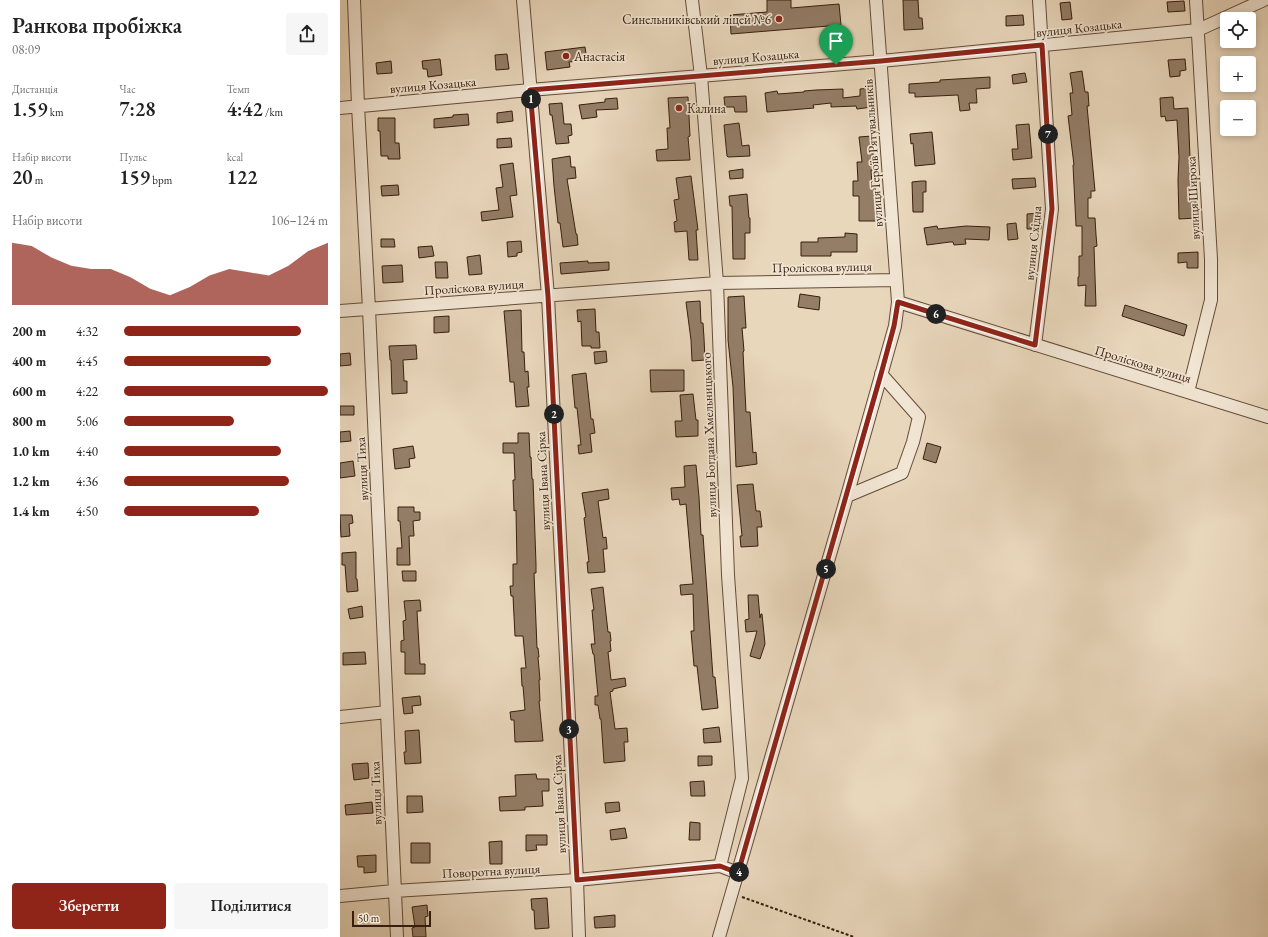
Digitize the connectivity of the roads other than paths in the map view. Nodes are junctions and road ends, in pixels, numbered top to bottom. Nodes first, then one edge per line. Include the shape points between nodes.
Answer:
1 (354, 0) edge
2 (523, 0) edge
3 (692, 0) edge
4 (876, 0) edge
5 (1039, 0) edge
6 (1196, 0) edge
7 (1264, 0) edge
8 (1198, 30) junction
9 (1042, 45) junction
10 (881, 61) junction
11 (701, 76) junction
12 (530, 90) junction
13 (358, 106) junction
14 (340, 108) edge
15 (896, 280) junction
16 (717, 283) junction
17 (548, 296) junction
18 (898, 302) junction
19 (369, 309) junction
20 (340, 311) edge
21 (1035, 345) junction
22 (881, 374) junction
23 (1188, 392) junction
24 (1268, 417) edge
25 (847, 496) junction
26 (387, 712) junction
27 (340, 717) edge
28 (720, 866) junction
29 (738, 873) junction
30 (577, 880) junction
31 (394, 891) junction
32 (340, 896) edge
33 (397, 937) edge
34 (578, 937) edge
35 (719, 937) edge

1 - 13 street, вулиця Тиха
2 - 12 street, вулиця Івана Сірка
3 - 11 street, вулиця Богдана Хмельницького
4 - 10 street, вулиця Героїв Рятувальників
5 - 9 street, вулиця Східна
6 - 8 street, вулиця Широка
7 - 8 street, вулиця Козацька
8 - 9 street, вулиця Козацька
8 - 23 street, вулиця Широка via 1211,258 1211,300
9 - 10 street, вулиця Козацька
9 - 21 street, вулиця Східна via 1052,209
10 - 11 street, вулиця Козацька
10 - 15 street, вулиця Героїв Рятувальників
11 - 12 street, вулиця Козацька
11 - 16 street, вулиця Богдана Хмельницького
12 - 13 street, вулиця Козацька
12 - 17 street, вулиця Івана Сірка
13 - 14 street, вулиця Козацька
13 - 19 street, вулиця Тиха
15 - 16 street, Проліскова вулиця
15 - 18 street
16 - 17 street, Проліскова вулиця
16 - 28 street, вулиця Богдана Хмельницького via 728,575 742,778
17 - 19 street, Проліскова вулиця
17 - 30 street, вулиця Івана Сірка
18 - 21 street, Проліскова вулиця
18 - 22 street
19 - 20 street, Проліскова вулиця
19 - 26 street, вулиця Тиха
21 - 23 street, Проліскова вулиця
22 - 25 street
22 - 25 street via 919,417 913,442 902,473
23 - 24 street, Проліскова вулиця
25 - 29 street
26 - 27 street
26 - 31 street, вулиця Тиха
28 - 29 street, Поворотна вулиця
28 - 30 street, Поворотна вулиця
29 - 35 street
30 - 31 street, Поворотна вулиця
30 - 34 street, вулиця Івана Сірка
31 - 32 street, Поворотна вулиця
31 - 33 street, вулиця Тиха

